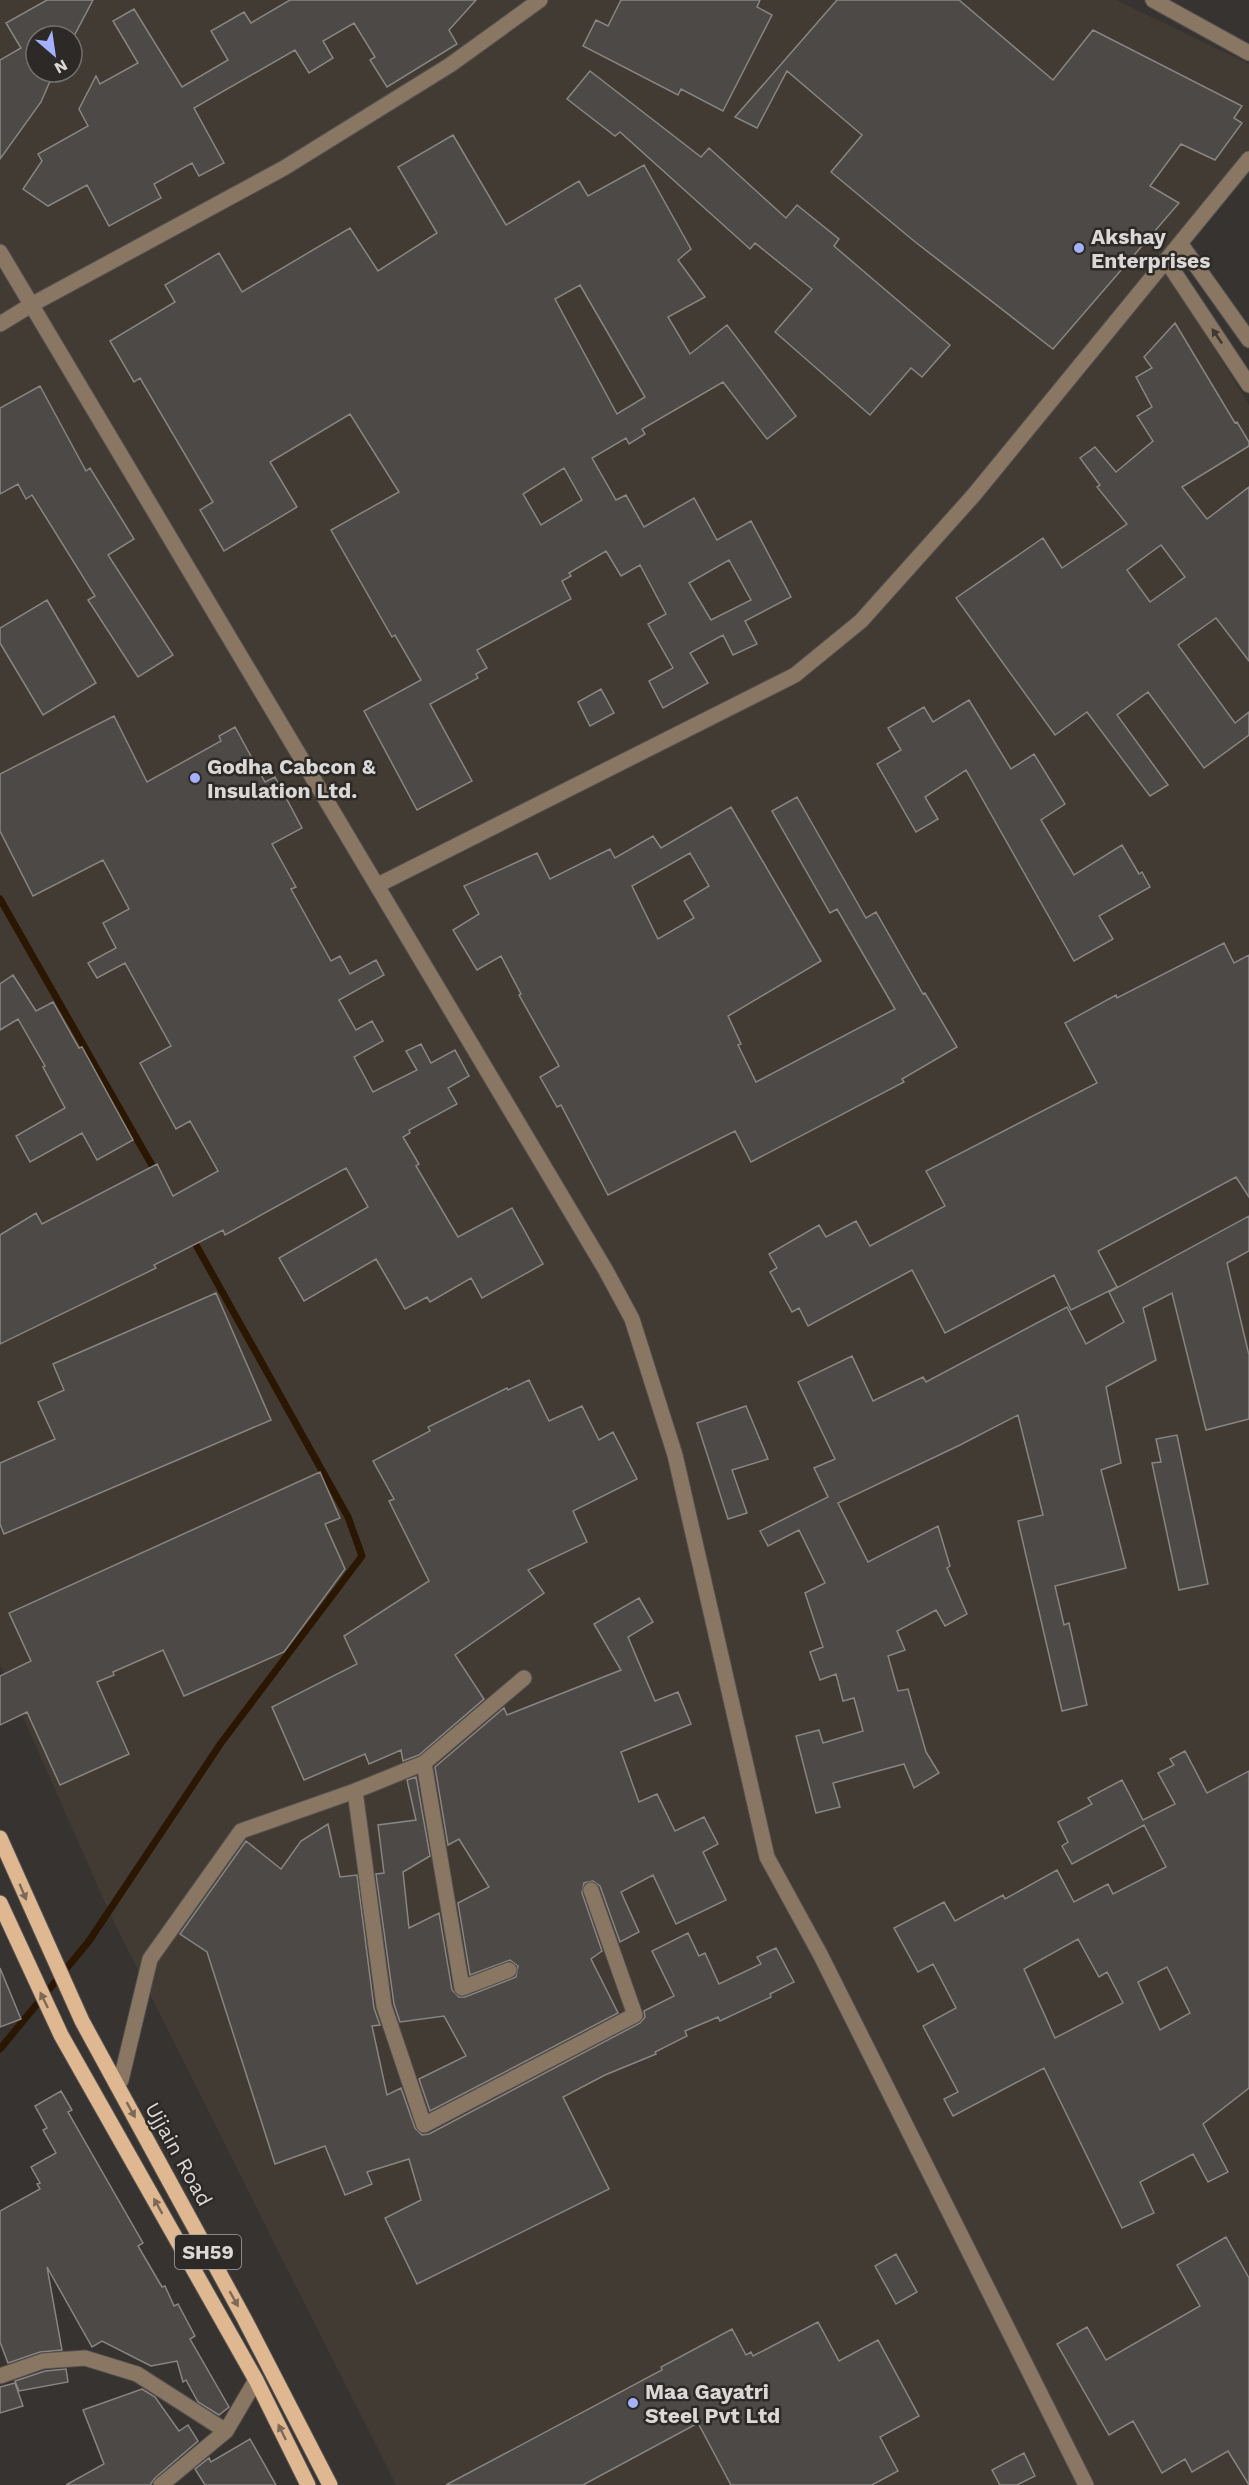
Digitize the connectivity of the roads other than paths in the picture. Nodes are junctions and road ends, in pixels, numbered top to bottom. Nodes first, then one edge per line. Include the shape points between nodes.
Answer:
1 (540, 0) edge
2 (1153, 0) edge
3 (1249, 53) edge
4 (1249, 159) edge
5 (1180, 243) junction
6 (1, 253) edge
7 (1166, 260) junction
8 (31, 305) junction
9 (0, 324) edge
10 (1249, 340) edge
11 (1249, 385) edge
12 (378, 885) junction
13 (524, 1677) dead end
14 (424, 1763) junction
15 (355, 1791) junction
16 (0, 1838) edge
17 (591, 1890) dead end
18 (0, 1903) edge
19 (509, 1970) dead end
20 (117, 2085) junction
21 (0, 2376) edge
22 (256, 2380) junction
23 (226, 2431) junction
24 (161, 2485) edge
25 (308, 2485) edge
26 (330, 2485) edge
27 (1086, 2485) edge

1 - 8 street via 450,65 284,168
2 - 3 street
4 - 5 street
5 - 7 street
5 - 10 street
6 - 8 street
11 -> 7 street
7 - 12 street via 914,563 861,621 795,675
8 - 9 street
8 - 12 street
12 - 27 street via 632,1319 675,1455 767,1857 820,1954
13 - 14 street
14 - 15 street
14 - 19 street via 462,1988
15 - 17 street via 384,2006 424,2125 635,2015
15 - 20 street via 241,1831 150,1959
16 -> 20 main road, Ujjain Road / SH59 via 82,2021
22 -> 18 main road, Ujjain Road / SH59 via 61,2035
20 -> 26 main road, Ujjain Road / SH59
21 - 23 street via 43,2361 85,2358 136,2374
22 - 23 street
25 -> 22 main road, Ujjain Road / SH59
23 - 24 street

